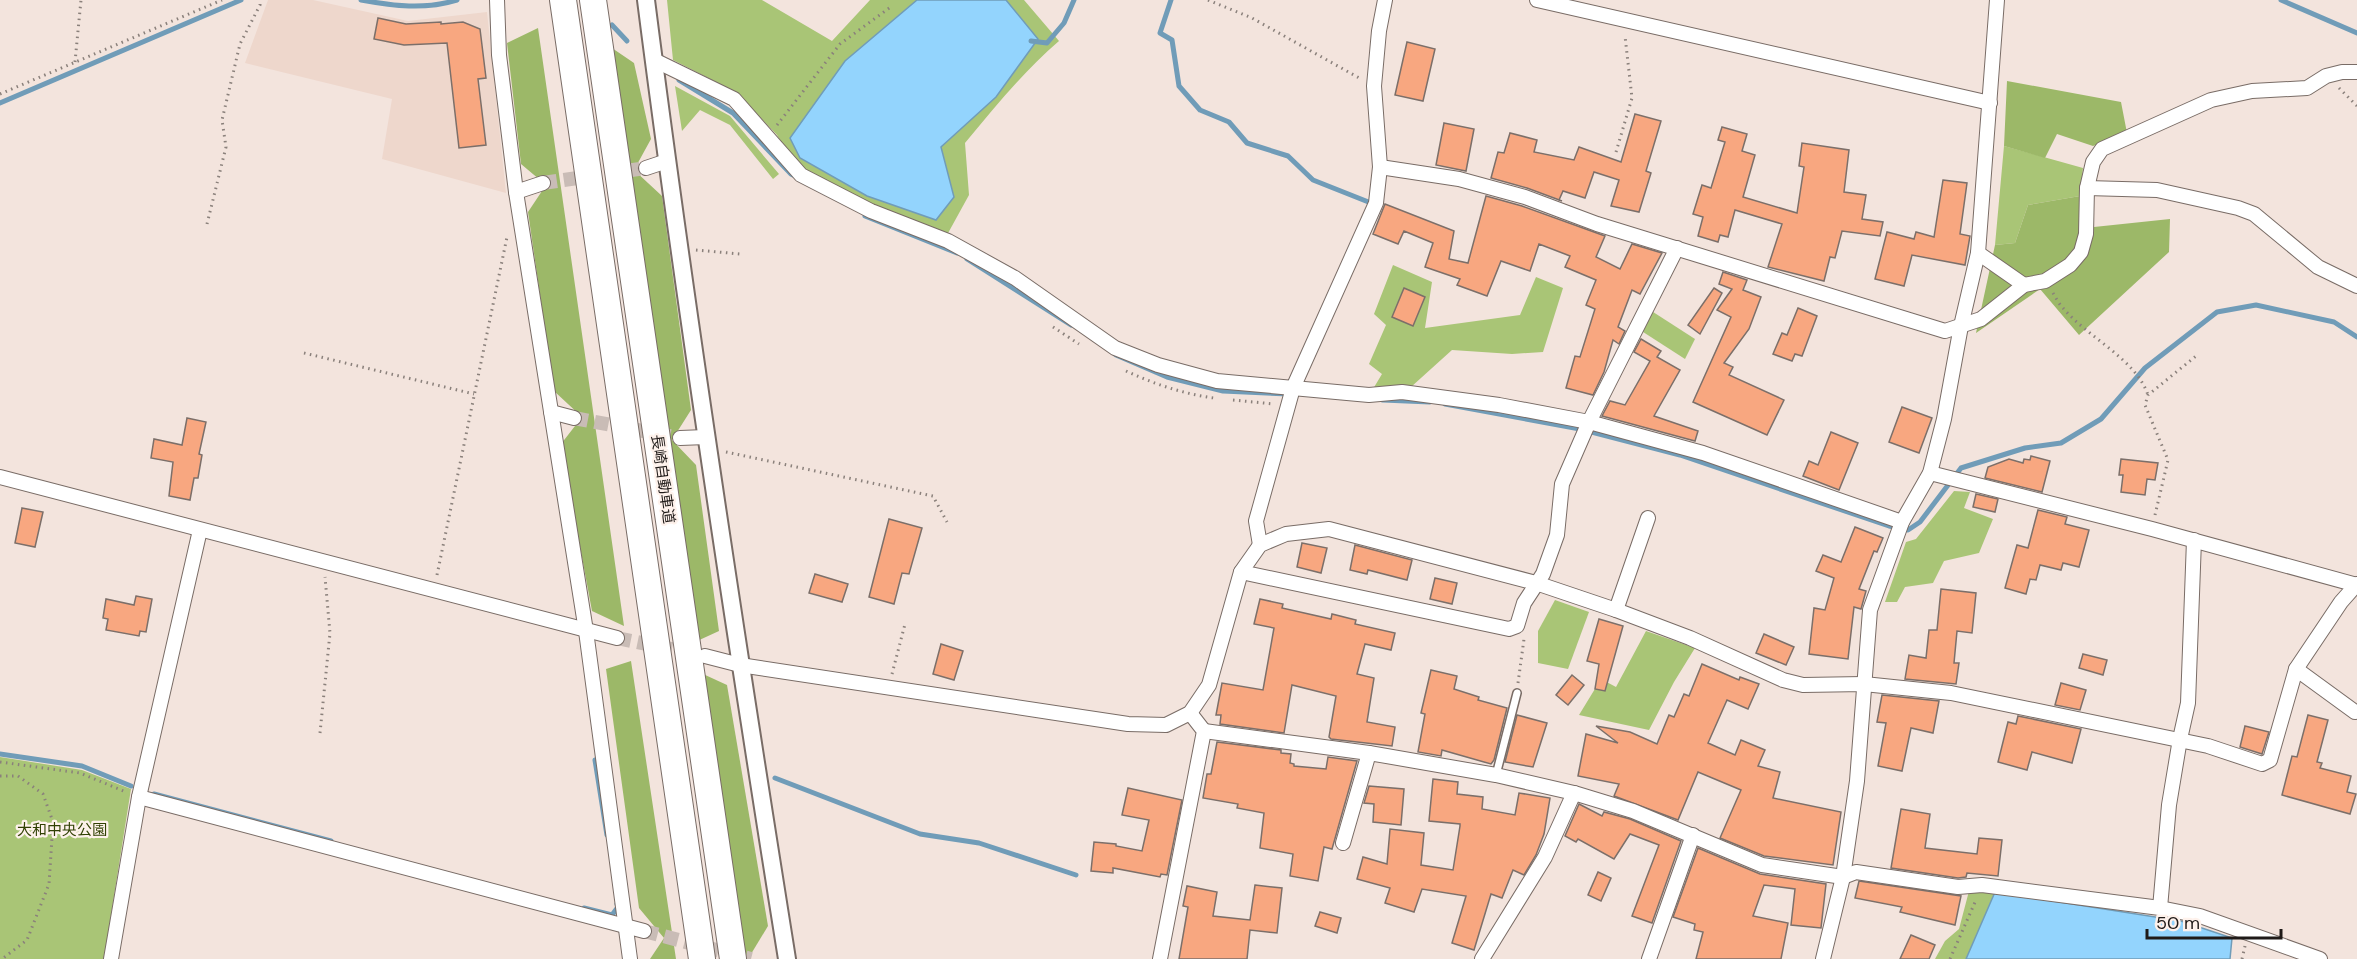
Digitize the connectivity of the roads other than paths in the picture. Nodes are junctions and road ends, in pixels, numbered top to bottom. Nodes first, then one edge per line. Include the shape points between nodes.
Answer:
1 (497, 0) edge
2 (563, 0) edge
3 (593, 0) edge
4 (646, 0) edge
5 (1385, 0) edge
6 (1537, 0) edge
7 (1997, 0) edge
8 (654, 60) junction
9 (2357, 72) edge
10 (1990, 103) junction
11 (667, 161) junction
12 (1380, 167) junction
13 (646, 168) tunnel mouth
14 (543, 183) tunnel mouth
15 (2087, 188) junction
16 (516, 192) junction
17 (1677, 248) junction
18 (1978, 253) junction
19 (2024, 285) junction
20 (2357, 286) edge
21 (1961, 326) junction
22 (1293, 388) junction
23 (551, 412) junction
24 (574, 418) tunnel mouth
25 (1589, 422) junction
26 (680, 438) tunnel mouth
27 (707, 443) junction
28 (1936, 474) junction
29 (0, 477) edge
30 (1648, 518) dead end
31 (1902, 522) junction
32 (200, 530) junction
33 (2194, 540) junction
34 (1260, 545) junction
35 (1242, 572) junction
36 (1536, 583) junction
37 (2357, 585) edge
38 (1616, 610) junction
39 (586, 631) junction
40 (617, 638) tunnel mouth
41 (705, 656) tunnel mouth
42 (740, 665) junction
43 (2296, 669) junction
44 (1864, 684) junction
45 (1517, 693) road end
46 (2355, 712) dead end
47 (1190, 713) junction
48 (1204, 731) junction
49 (2180, 739) junction
50 (1369, 753) junction
51 (1496, 775) junction
52 (1574, 792) junction
53 (139, 797) junction
54 (1693, 835) junction
55 (1343, 843) dead end
56 (1843, 877) junction
57 (2160, 908) junction
58 (625, 926) junction
59 (644, 931) tunnel mouth
60 (111, 959) edge
61 (630, 959) edge
62 (702, 959) edge
63 (733, 959) edge
64 (787, 959) edge
65 (1160, 959) edge
66 (1482, 959) edge
67 (1649, 959) edge
68 (1823, 959) edge
69 (2320, 959) edge

1 - 16 street via 499,55
2 - 62 highway, 長崎自動車道
3 - 63 highway, 長崎自動車道
4 - 8 street
5 - 12 street via 1374,86
6 - 10 street
7 - 10 street
8 - 11 street
8 - 22 street via 734,99 801,175 871,211 948,241 1006,273 1115,348 1217,381
9 - 15 street via 2326,76 2307,88 2252,91 2211,100 2102,149 2093,162
10 - 18 street
11 - 13 street
11 - 27 street
12 - 17 street via 1459,179
12 - 22 street via 1376,203
14 - 16 street
15 - 19 street via 2086,234 2081,252 2070,265 2045,281
15 - 20 street via 2157,190 2238,208 2254,214 2318,267
16 - 23 street
17 - 21 street via 1946,331
17 - 25 street
18 - 19 street
18 - 21 street
19 - 21 street via 1981,319
21 - 28 street
22 - 25 street via 1369,395 1402,392
22 - 34 street via 1256,521
23 - 24 street
23 - 39 street
25 - 31 street via 1704,453
25 - 36 street via 1562,484 1557,536
26 - 27 street
27 - 42 street
28 - 31 street
28 - 33 street
29 - 32 street
30 - 38 street
31 - 44 street via 1870,610
32 - 39 street
32 - 53 street
33 - 37 street
33 - 49 street via 2188,703
34 - 35 street
34 - 36 street via 1286,534 1329,530
35 - 36 street via 1509,629 1516,626
35 - 47 street via 1209,685
36 - 38 street
37 - 43 street
38 - 44 street via 1783,680 1803,685
39 - 40 street
39 - 58 street
41 - 42 street
42 - 47 street via 1128,724 1166,725
42 - 64 street
43 - 46 street
43 - 49 street via 2270,760 2262,764
44 - 49 street via 1951,693
44 - 56 street via 1857,781
45 - 51 lane
47 - 48 street
48 - 50 street
48 - 65 street
49 - 57 street via 2169,805
50 - 51 street
50 - 55 street
51 - 52 street
52 - 54 street
52 - 66 street via 1545,857
53 - 58 street
53 - 60 street
54 - 56 street via 1762,865
54 - 67 street
56 - 57 street via 1856,872
56 - 68 street
57 - 69 street via 2200,916
58 - 59 street
58 - 61 street

